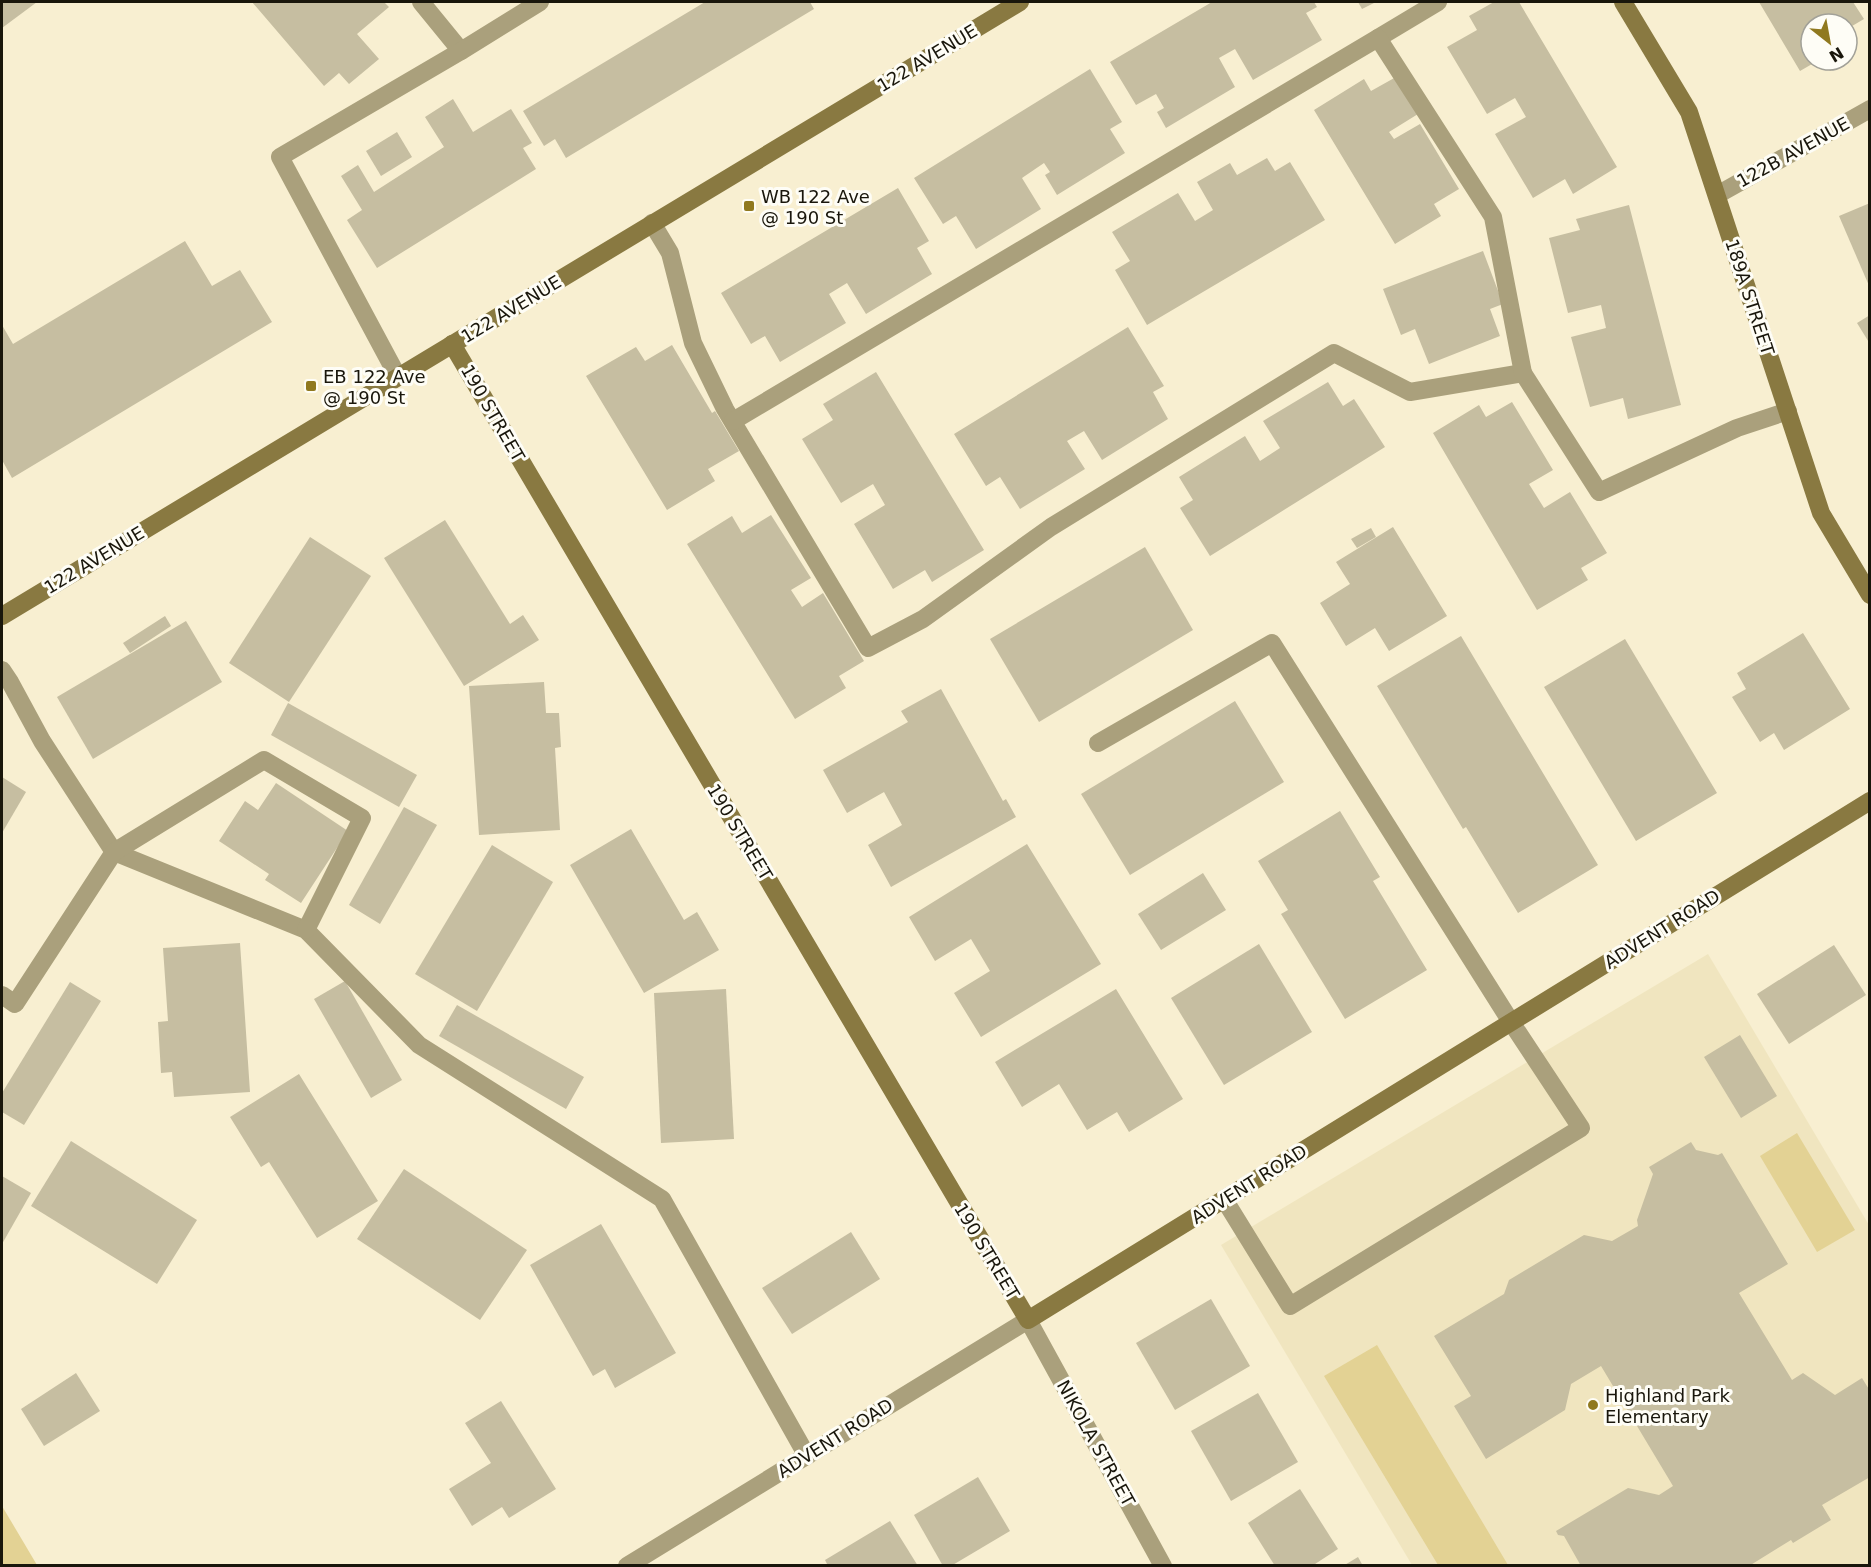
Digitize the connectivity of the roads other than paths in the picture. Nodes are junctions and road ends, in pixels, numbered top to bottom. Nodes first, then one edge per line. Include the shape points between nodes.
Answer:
1 (421, 2) edge
2 (540, 2) edge
3 (1020, 2) edge
4 (1438, 2) edge
5 (1623, 2) edge
6 (1378, 38) junction
7 (461, 51) junction
8 (1869, 109) edge
9 (1717, 195) junction
10 (652, 223) junction
11 (453, 344) junction
12 (1523, 373) junction
13 (398, 377) junction
14 (1788, 411) junction
15 (733, 421) junction
16 (1869, 595) edge
17 (2, 616) edge
18 (2, 670) edge
19 (1098, 743) dead end
20 (1869, 801) edge
21 (114, 852) junction
22 (306, 930) junction
23 (2, 995) edge
24 (1511, 1022) junction
25 (1224, 1199) junction
26 (1028, 1320) junction
27 (807, 1455) junction
28 (627, 1566) edge
29 (1163, 1566) edge

1 - 7 street
2 - 7 street
3 - 10 street, 122 AVENUE
4 - 6 street
5 - 9 street, 189A STREET via 1689,112
6 - 12 street via 1493,217
6 - 15 street
7 - 13 street via 280,157
8 - 9 street, 122B AVENUE
9 - 14 street, 189A STREET
10 - 11 street, 122 AVENUE
10 - 15 street via 670,254 693,343
11 - 13 street, 122 AVENUE
11 - 26 street, 190 STREET
12 - 14 street via 1599,492 1737,428
12 - 15 street via 1410,393 1334,353 1051,527 923,619 868,648
13 - 17 street, 122 AVENUE
14 - 16 street, 189A STREET via 1821,513
18 - 21 street via 42,741
19 - 24 street via 1272,643
20 - 24 street, ADVENT ROAD
21 - 22 street
21 - 22 street via 264,760 362,818
21 - 23 street via 15,1004
22 - 27 street via 419,1045 662,1199
24 - 25 street, ADVENT ROAD
24 - 25 street via 1581,1128 1290,1306
25 - 26 street, ADVENT ROAD
26 - 27 street, ADVENT ROAD
26 - 29 street, NIKOLA STREET
27 - 28 street, ADVENT ROAD

